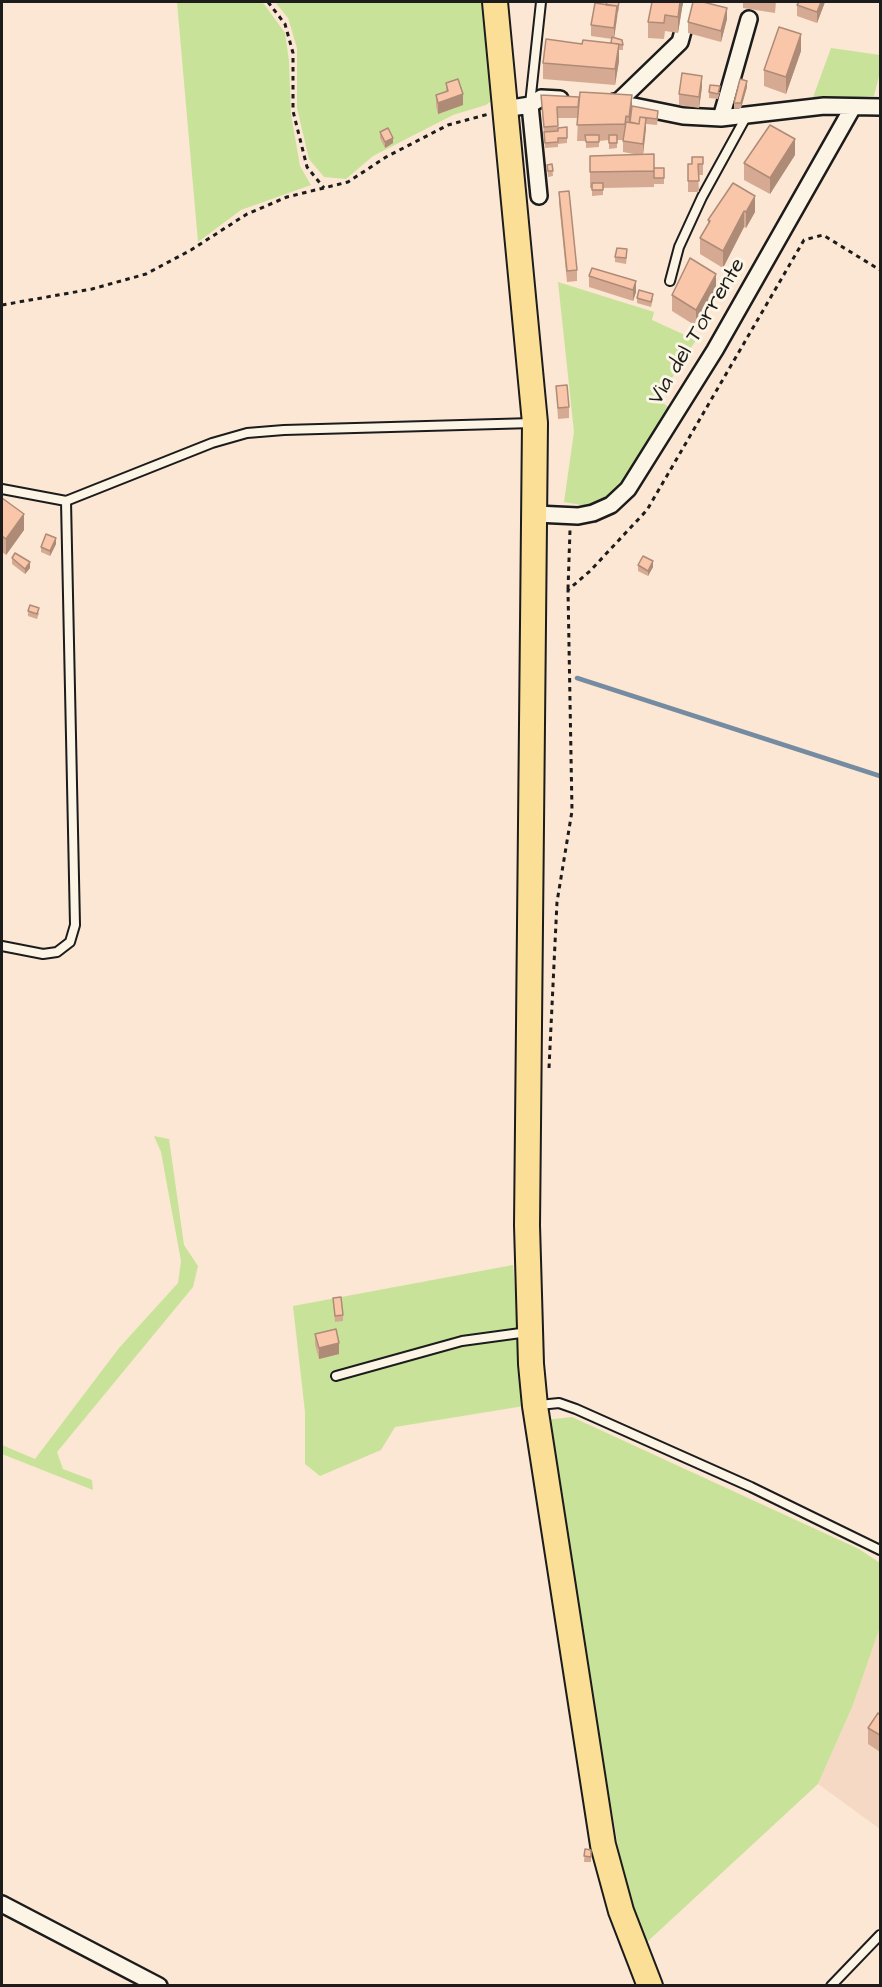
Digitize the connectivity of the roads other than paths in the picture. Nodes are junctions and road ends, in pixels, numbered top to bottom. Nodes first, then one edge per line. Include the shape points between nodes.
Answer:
1 (495, 2) edge
2 (541, 2) edge
3 (691, 2) edge
4 (749, 19) dead end
5 (574, 100) edge
6 (596, 101) edge
7 (618, 102) junction
8 (530, 105) junction
9 (853, 107) junction
10 (880, 107) edge
11 (505, 109) junction
12 (746, 117) junction
13 (721, 118) junction
14 (539, 196) dead end
15 (670, 281) dead end
16 (535, 423) junction
17 (2, 489) edge
18 (66, 501) junction
19 (536, 514) junction
20 (2, 946) edge
21 (529, 1332) junction
22 (336, 1376) dead end
23 (535, 1406) junction
24 (880, 1550) edge
25 (2, 1904) edge
26 (880, 1935) edge
27 (159, 1986) edge
28 (650, 1986) edge
29 (831, 1986) edge

1 - 11 main road
2 - 8 lane
3 - 7 street via 680,42
4 - 13 street
5 - 8 street via 541,99
6 - 7 street
7 - 13 street via 684,116
8 - 11 street
8 - 14 street
9 - 10 street
9 - 12 street via 824,106
9 - 19 street, Via del Torrente via 715,350 634,480 611,505 593,513
11 - 16 main road
12 - 13 street
12 - 15 lane via 702,197 679,247
16 - 18 lane via 247,433
16 - 19 main road
17 - 18 lane
18 - 20 lane via 75,925 70,942 57,952 42,954
19 - 21 main road
21 - 22 lane via 462,1341
21 - 23 main road
23 - 24 lane via 559,1403 576,1409
23 - 28 main road via 603,1845 621,1911
25 - 27 street
26 - 29 lane

